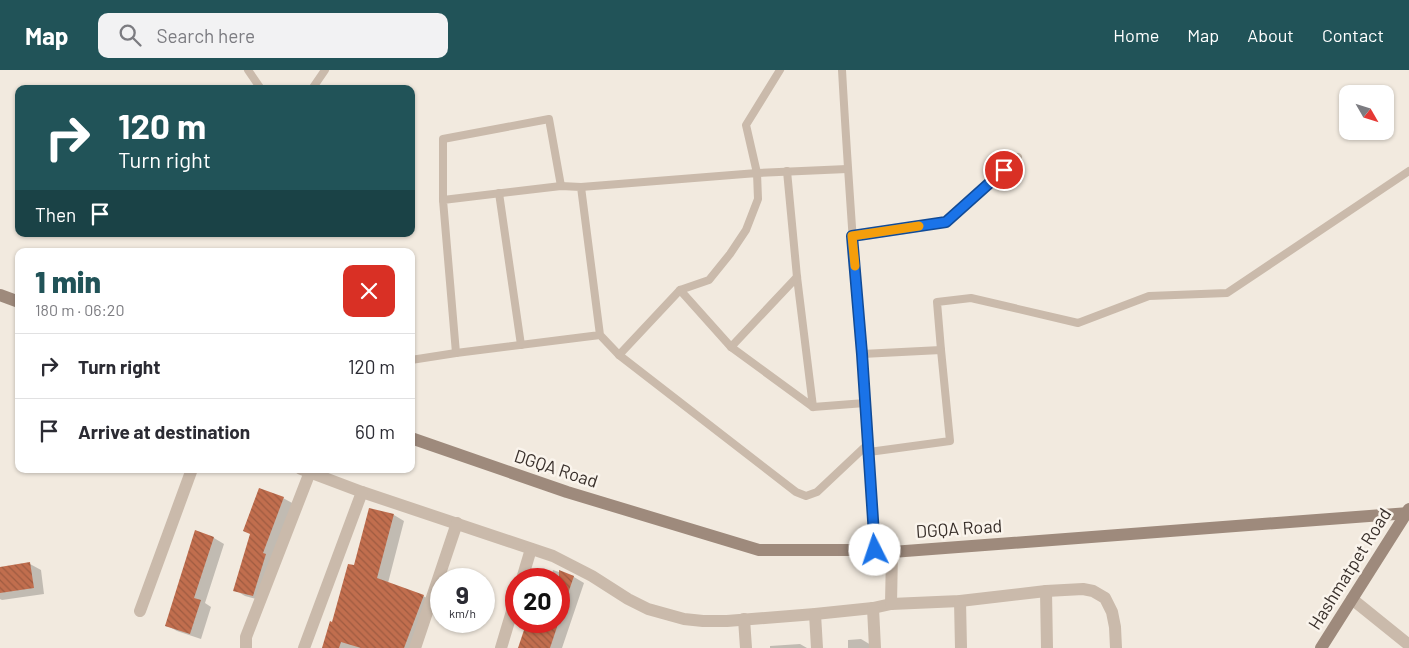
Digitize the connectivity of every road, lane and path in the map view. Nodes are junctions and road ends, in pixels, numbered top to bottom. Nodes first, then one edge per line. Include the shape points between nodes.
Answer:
1 (248, 70) edge
2 (325, 70) edge
3 (780, 70) edge
4 (842, 70) edge
5 (257, 85) edge
6 (315, 85) edge
7 (1018, 157) dead end
8 (847, 169) junction
9 (787, 171) junction
10 (1409, 171) edge
11 (757, 173) junction
12 (560, 186) junction
13 (581, 187) junction
14 (499, 193) junction
15 (443, 200) junction
16 (852, 236) junction
17 (797, 277) junction
18 (680, 290) junction
19 (0, 295) edge
20 (15, 301) edge
21 (600, 335) junction
22 (521, 345) junction
23 (731, 347) junction
24 (941, 350) junction
25 (456, 353) junction
26 (862, 354) junction
27 (619, 355) junction
28 (415, 359) edge
29 (864, 403) junction
30 (813, 406) junction
31 (415, 439) edge
32 (869, 448) junction
33 (191, 473) edge
34 (304, 473) edge
35 (313, 473) edge
36 (362, 492) junction
37 (1408, 512) edge
38 (457, 523) junction
39 (531, 549) junction
40 (875, 550) junction
41 (892, 552) junction
42 (525, 568) edge
43 (1046, 591) junction
44 (1352, 599) junction
45 (960, 601) junction
46 (891, 604) junction
47 (873, 608) junction
48 (140, 611) dead end
49 (815, 614) junction
50 (744, 619) junction
51 (506, 633) edge
52 (1409, 645) edge
53 (246, 648) edge
54 (304, 648) edge
55 (415, 648) edge
56 (501, 648) edge
57 (746, 648) edge
58 (817, 648) edge
59 (875, 648) edge
60 (961, 648) edge
61 (1047, 648) edge
62 (1116, 648) edge
63 (1321, 648) edge

1 - 5 lane
2 - 6 lane
3 - 11 lane via 746,125
4 - 8 lane
7 - 16 lane via 946,222
8 - 9 lane
8 - 16 lane
9 - 11 lane
9 - 17 lane
10 - 24 lane via 1227,294 1149,296 1078,323 971,298 937,302
11 - 13 lane
11 - 18 lane via 758,199 746,230 709,280
12 - 13 lane
12 - 14 lane
12 - 15 lane via 549,119 443,139
13 - 21 lane
14 - 15 lane
14 - 22 lane
15 - 25 lane
16 - 26 lane
17 - 23 lane
17 - 30 lane
18 - 23 lane
18 - 27 lane
19 - 20 main road
21 - 22 lane
21 - 27 lane
22 - 25 lane
23 - 30 lane
24 - 26 lane
24 - 32 lane via 950,441
25 - 28 lane
26 - 29 lane
27 - 32 lane via 796,492 806,496 817,492
29 - 30 lane
29 - 32 lane
31 - 40 main road, DGQA Road via 567,492 759,550
32 - 40 lane
33 - 48 street
34 - 53 street via 246,637
35 - 36 street
36 - 38 street
36 - 54 street
37 - 41 main road, DGQA Road
37 - 44 main road, Hashmatpet Road
38 - 39 street
38 - 55 street
39 - 42 street
39 - 50 street via 570,564 628,599 656,611 704,621
40 - 41 main road, DGQA Road
41 - 46 street
43 - 45 street
43 - 61 street
43 - 62 street via 1083,589 1105,598 1112,612
44 - 52 street
44 - 63 main road, Hashmatpet Road
45 - 46 street
45 - 60 street
46 - 47 street
47 - 49 street
47 - 59 street
49 - 50 street
49 - 58 street
50 - 57 street
51 - 56 street

